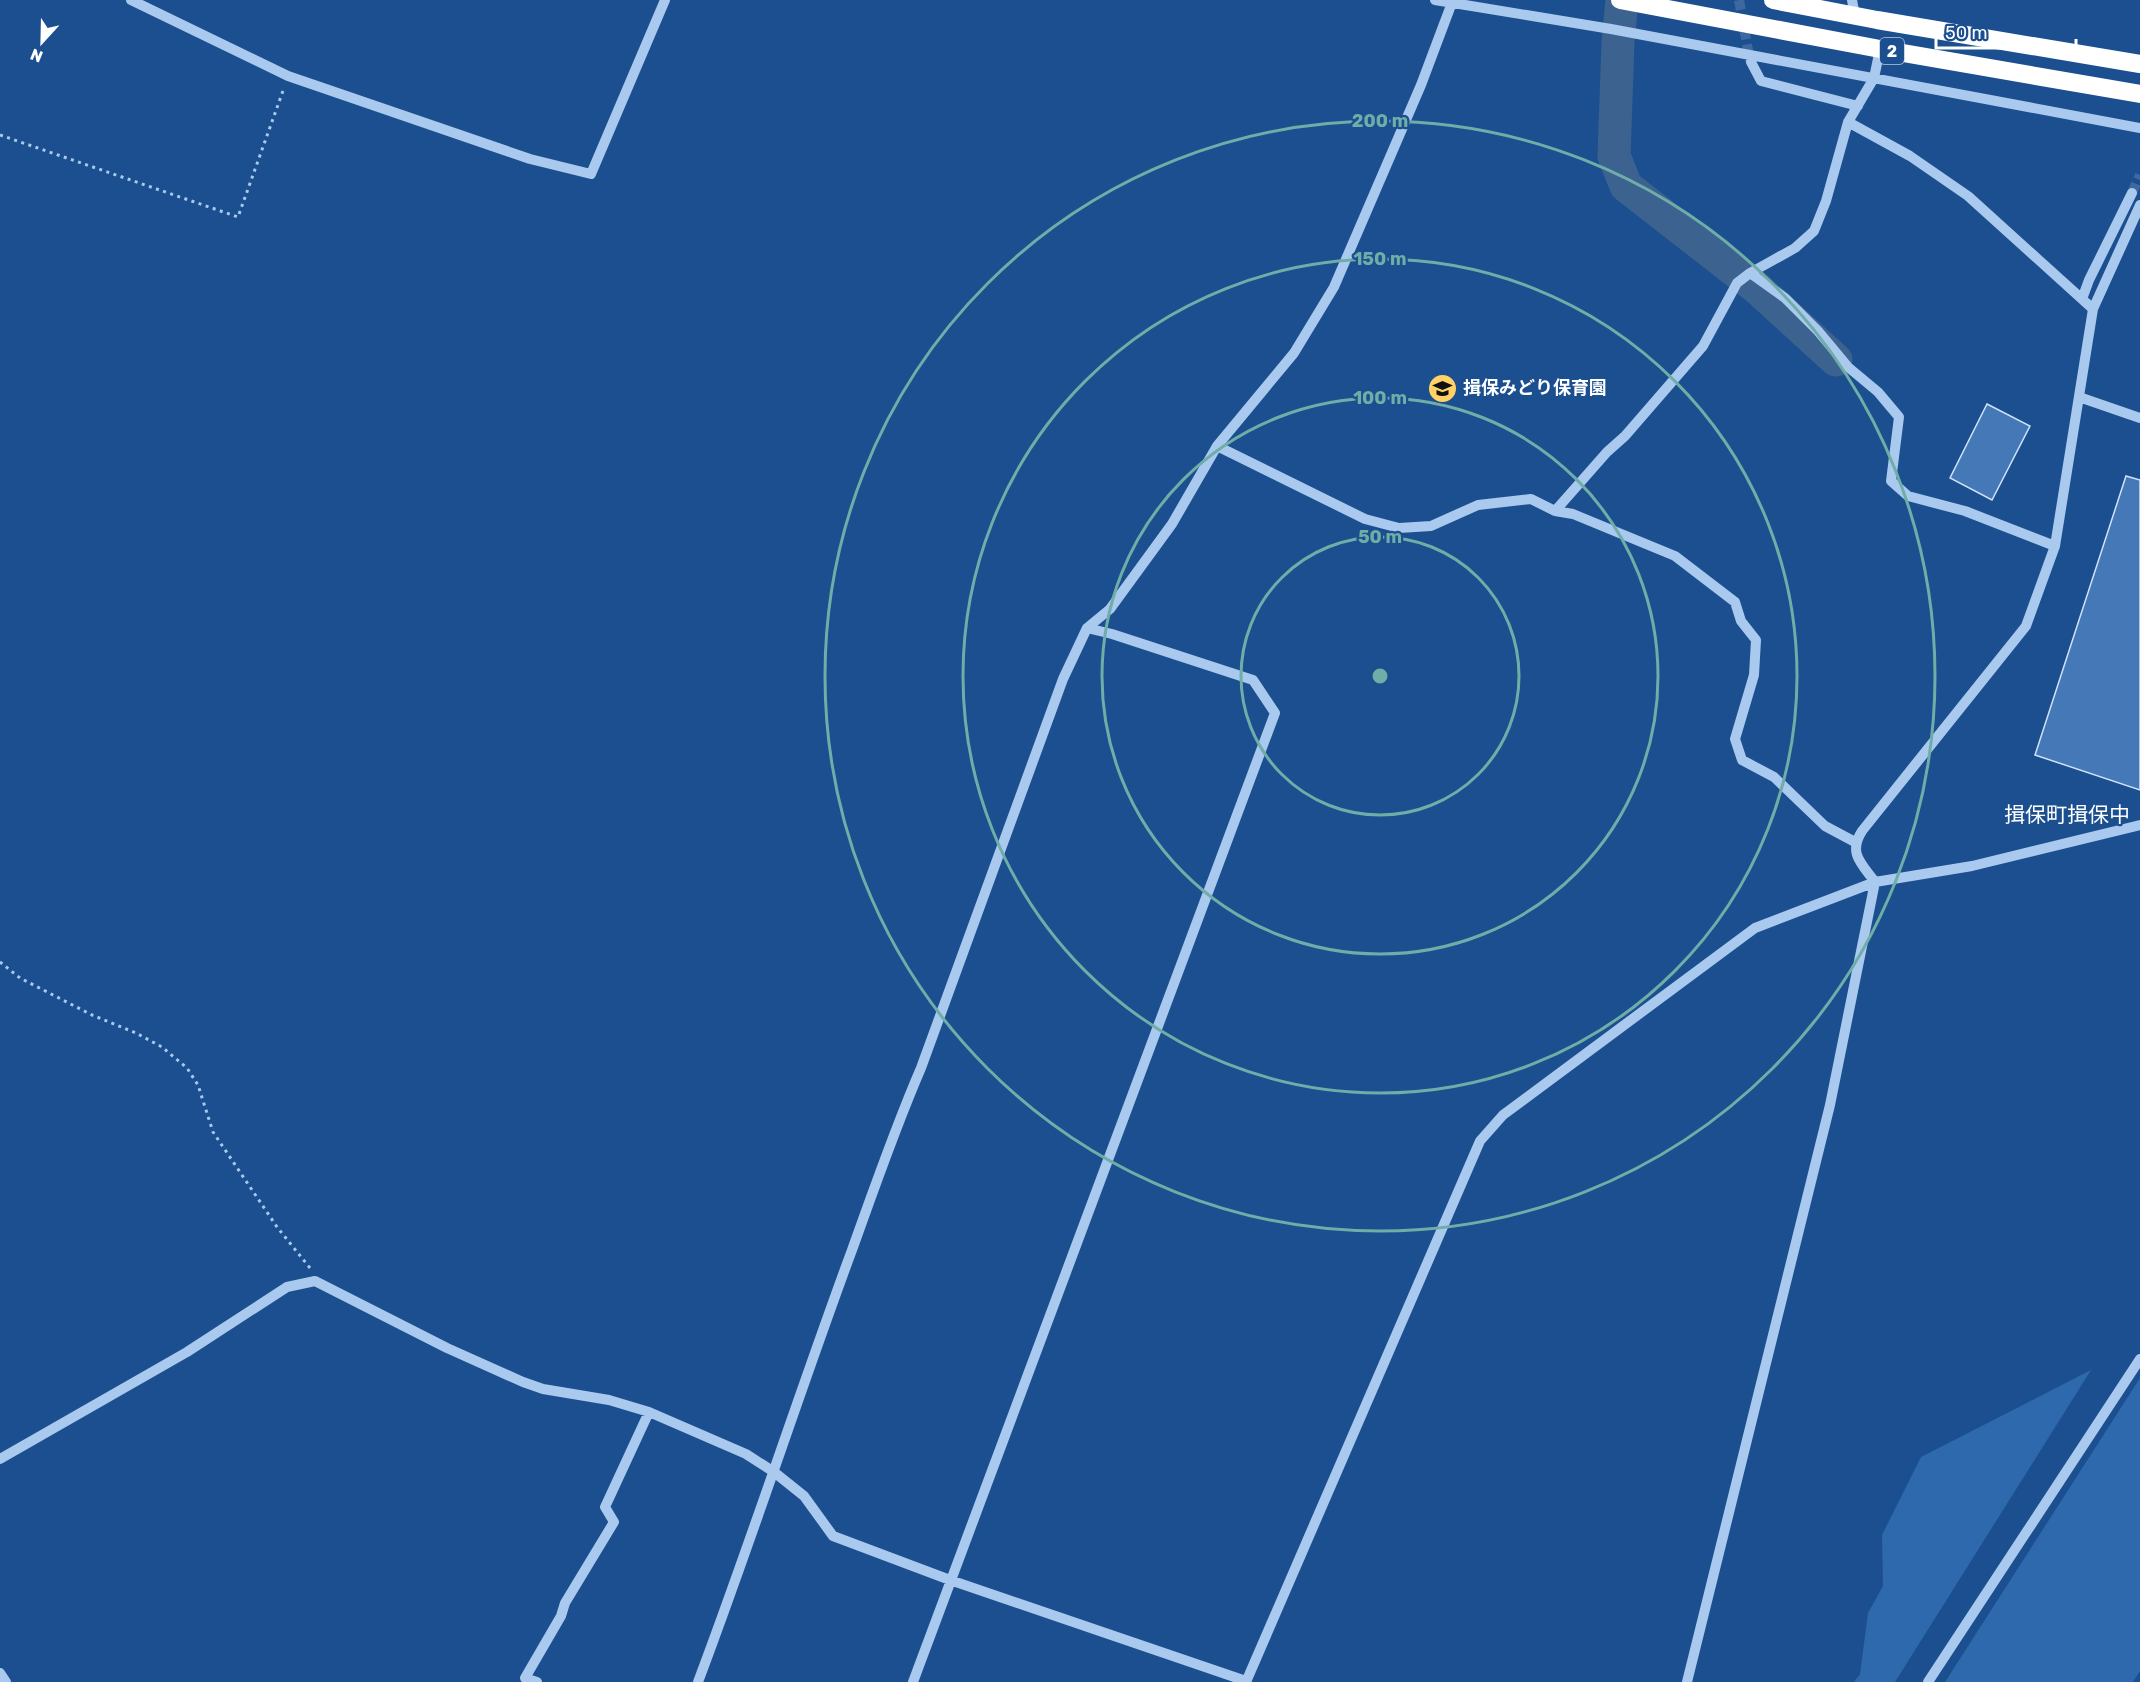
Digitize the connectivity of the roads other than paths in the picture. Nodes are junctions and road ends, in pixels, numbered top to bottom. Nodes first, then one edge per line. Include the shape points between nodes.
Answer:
1 (131, 0) edge
2 (665, 0) edge
3 (1436, 0) edge
4 (1620, 0) edge
5 (1773, 0) edge
6 (1452, 2) edge
7 (1854, 8) edge
8 (1880, 49) junction
9 (1750, 62) tunnel mouth
10 (2140, 64) edge
11 (1874, 78) junction
12 (2140, 94) edge
13 (1858, 106) junction
14 (1848, 122) junction
15 (2140, 128) edge
16 (2132, 193) tunnel mouth
17 (2140, 205) tunnel mouth
18 (1750, 273) junction
19 (2082, 299) junction
20 (2092, 309) junction
21 (2079, 397) junction
22 (2140, 418) edge
23 (1217, 446) junction
24 (1555, 511) junction
25 (2055, 546) junction
26 (1087, 628) junction
27 (2140, 825) edge
28 (1855, 842) junction
29 (1875, 882) junction
30 (2140, 1359) edge
31 (649, 1412) junction
32 (0, 1459) edge
33 (774, 1472) junction
34 (950, 1580) junction
35 (0, 1673) edge
36 (1246, 1681) edge
37 (6, 1682) edge
38 (537, 1682) edge
39 (698, 1682) edge
40 (912, 1682) edge
41 (1687, 1682) edge
42 (1928, 1682) edge

1 - 2 street via 288,76 530,159 591,174
3 - 6 street
4 - 8 highway, 2
5 - 7 highway, 2
6 - 11 street
6 - 23 street via 1421,85 1334,287 1294,353
7 - 10 highway, 2
8 - 11 street
8 - 12 highway, 2
9 - 13 street via 1761,81
11 - 13 street
11 - 15 street
13 - 14 street
14 - 18 street via 1814,231 1795,248
14 - 19 street via 1910,156 1968,196
16 - 19 street
17 - 20 street
18 - 24 street via 1737,283 1703,346
18 - 25 street via 1793,306 1899,417 1891,481 1908,496 1965,511
19 - 20 street
20 - 21 street
21 - 22 street
21 - 25 street
23 - 24 street via 1365,519 1399,528 1431,526 1478,505 1531,499
23 - 26 street via 1172,524 1110,609
24 - 28 street via 1573,514 1675,556 1736,602 1741,621 1756,640 1754,675 1735,739 1742,760 1774,777 1825,826
25 - 28 street via 2026,626
26 - 33 street via 1063,679 921,1068 895,1129
26 - 34 street via 1253,680 1275,713
27 - 29 street via 1972,866
28 - 29 street via 1857,858
29 - 36 street via 1755,928 1503,1115 1480,1141
29 - 41 street via 1830,1105
30 - 42 street
31 - 32 street via 523,1382 315,1281 288,1287 187,1352
31 - 33 street via 746,1454
31 - 38 street via 605,1507 614,1522 525,1677
33 - 34 street via 804,1496 833,1536
33 - 39 street
34 - 36 street
34 - 40 street
35 - 37 street

